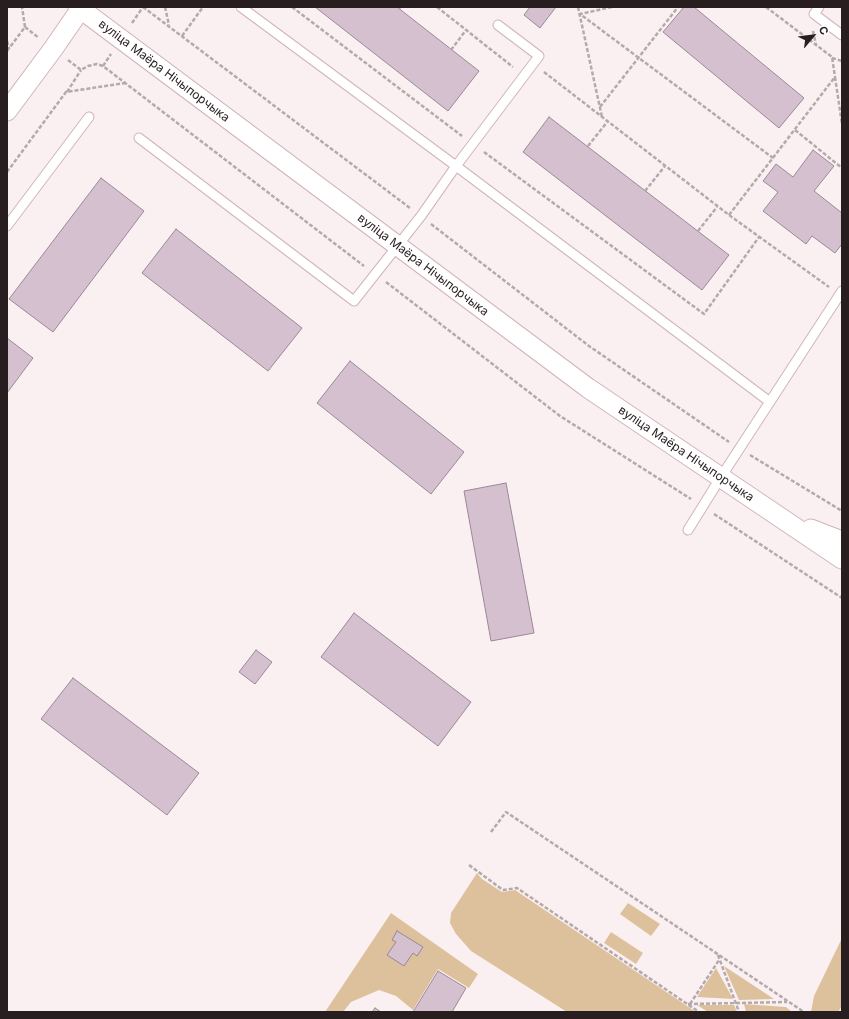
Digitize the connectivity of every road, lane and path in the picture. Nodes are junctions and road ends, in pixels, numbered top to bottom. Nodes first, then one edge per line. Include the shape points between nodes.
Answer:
1 (22, 7) edge
2 (143, 7) edge
3 (165, 7) edge
4 (203, 7) edge
5 (241, 7) edge
6 (292, 7) edge
7 (437, 7) edge
8 (578, 7) edge
9 (612, 7) edge
10 (678, 7) edge
11 (766, 7) edge
12 (819, 7) edge
13 (81, 8) edge
14 (580, 14) junction
15 (498, 25) dead end
16 (169, 26) junction
17 (25, 27) junction
18 (466, 30) junction
19 (842, 34) edge
20 (182, 36) junction
21 (7, 41) edge
22 (53, 49) junction
23 (8, 50) edge
24 (451, 50) dead end
25 (638, 58) junction
26 (832, 58) junction
27 (842, 61) edge
28 (534, 64) junction
29 (81, 70) junction
30 (524, 76) junction
31 (835, 77) junction
32 (125, 83) junction
33 (66, 92) junction
34 (600, 107) junction
35 (7, 111) edge
36 (89, 117) dead end
37 (602, 117) junction
38 (608, 121) junction
39 (842, 124) edge
40 (795, 130) junction
41 (139, 138) dead end
42 (472, 144) junction
43 (588, 146) dead end
44 (773, 158) junction
45 (456, 166) junction
46 (665, 166) junction
47 (842, 168) edge
48 (7, 172) edge
49 (646, 191) dead end
50 (718, 207) junction
51 (729, 215) junction
52 (421, 216) junction
53 (7, 226) edge
54 (698, 232) dead end
55 (759, 237) junction
56 (397, 245) junction
57 (376, 275) junction
58 (841, 293) edge
59 (770, 402) junction
60 (739, 449) junction
61 (721, 477) junction
62 (703, 507) junction
63 (842, 511) edge
64 (775, 514) junction
65 (688, 530) dead end
66 (842, 542) edge
67 (842, 559) edge
68 (842, 598) edge
69 (491, 832) dead end
70 (469, 865) dead end
71 (717, 955) junction
72 (719, 959) junction
73 (787, 1002) junction
74 (736, 1003) junction
75 (689, 1004) junction
76 (699, 1012) edge
77 (739, 1012) edge
78 (804, 1012) edge

1 - 17 path
2 - 16 path
3 - 16 path
4 - 20 path
5 - 45 lane
6 - 42 path
7 - 18 path
8 - 14 path
9 - 14 path
10 - 25 path
11 - 26 path
12 - 19 lane via 814,14
13 - 22 street
13 - 56 street, вуліца Маёра Нічыпорчыка
14 - 25 path
14 - 34 path
15 - 28 lane via 539,56
16 - 20 path
17 - 22 path
17 - 23 path
18 - 24 path
18 - 30 path
20 - 52 path
21 - 23 path
22 - 29 path
22 - 35 street
25 - 34 path
25 - 44 path
26 - 27 path
26 - 31 path
28 - 30 lane
28 - 37 path
29 - 32 path via 97,64
29 - 33 path
30 - 42 lane
31 - 39 path
31 - 40 path
32 - 33 path
32 - 57 path
33 - 48 path
34 - 37 path
36 - 53 lane
37 - 38 path
38 - 43 path
38 - 46 path
40 - 44 path
40 - 47 path
41 - 57 lane via 354,301
42 - 45 lane
42 - 55 path via 704,314
44 - 51 path
45 - 52 lane
45 - 59 lane
46 - 49 path
46 - 50 path
50 - 51 path
50 - 54 path
51 - 55 path
52 - 56 lane
52 - 60 path via 589,346
55 - 58 path
56 - 57 lane
56 - 61 street, вуліца Маёра Нічыпорчыка via 588,388
57 - 62 path via 560,416
58 - 59 lane
59 - 60 lane
60 - 61 lane
60 - 63 path
61 - 62 lane
61 - 64 street, вуліца Маёра Нічыпорчыка
62 - 65 lane
62 - 68 path
64 - 66 street, вуліца Маёра Нічыпорчыка
64 - 67 street, вуліца Маёра Нічыпорчыка
69 - 71 path via 506,812
70 - 75 path via 503,890 517,888
71 - 72 path
71 - 73 path
72 - 74 path
72 - 75 path
73 - 74 path
73 - 78 path
74 - 75 path
74 - 77 path
75 - 76 path

